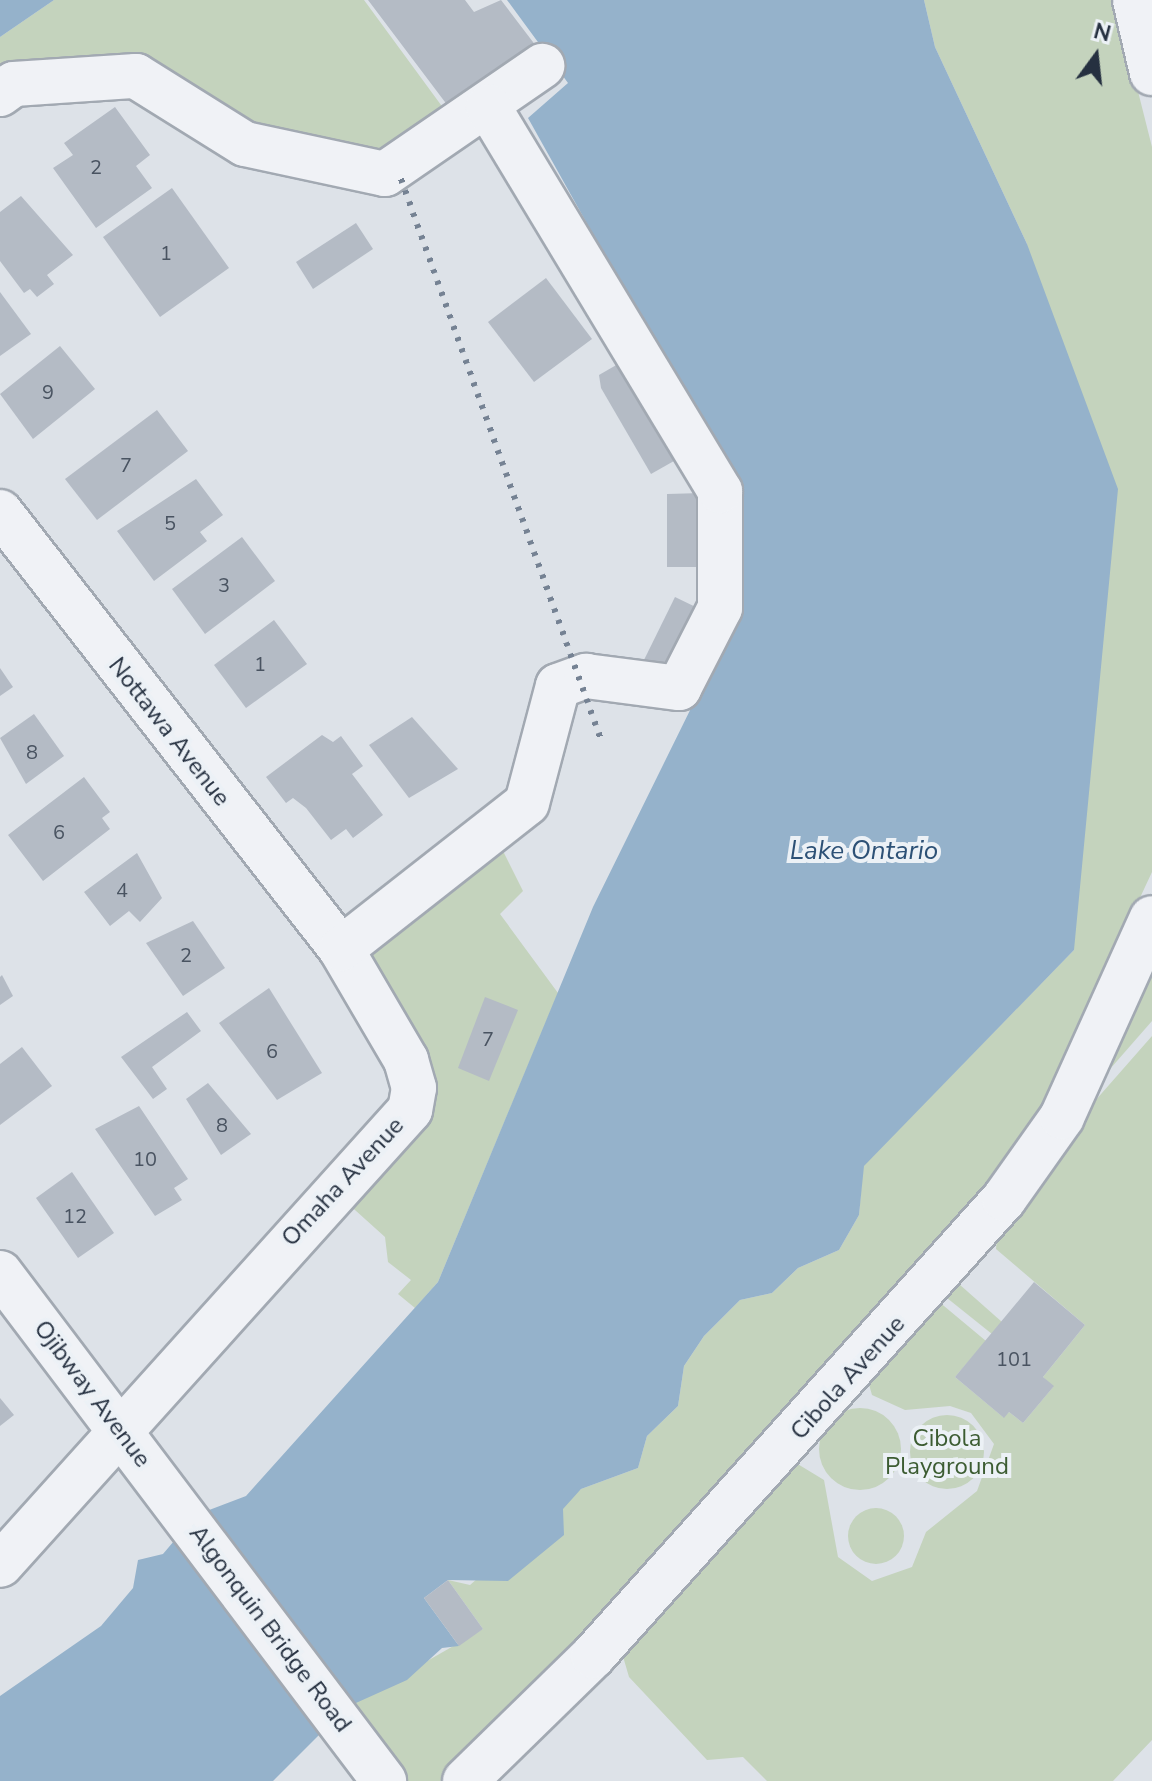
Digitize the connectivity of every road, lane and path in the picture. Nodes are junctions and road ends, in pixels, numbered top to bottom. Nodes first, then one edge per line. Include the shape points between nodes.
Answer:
1 (1135, 0) edge
2 (542, 66) dead end
3 (1152, 73) edge
4 (0, 94) edge
5 (488, 106) junction
6 (0, 512) edge
7 (1152, 918) edge
8 (341, 949) junction
9 (0, 1273) edge
10 (120, 1432) junction
11 (155, 1476) joint
12 (0, 1565) edge
13 (384, 1781) edge
14 (465, 1781) edge

1 - 3 street
2 - 5 street
4 - 5 street via 14,84 136,76 245,144 385,174
5 - 8 street via 720,491 720,608 679,688 586,676 558,686 527,803
6 - 8 street, Nottawa Avenue
7 - 14 street, Cibola Avenue via 1062,1117 1004,1199 593,1656
8 - 10 street, Omaha Avenue via 406,1060 414,1088 410,1110
9 - 10 street, Ojibway Avenue
10 - 11 street, Ojibway Avenue
10 - 12 street, Omaha Avenue
11 - 13 street, Algonquin Bridge Road

